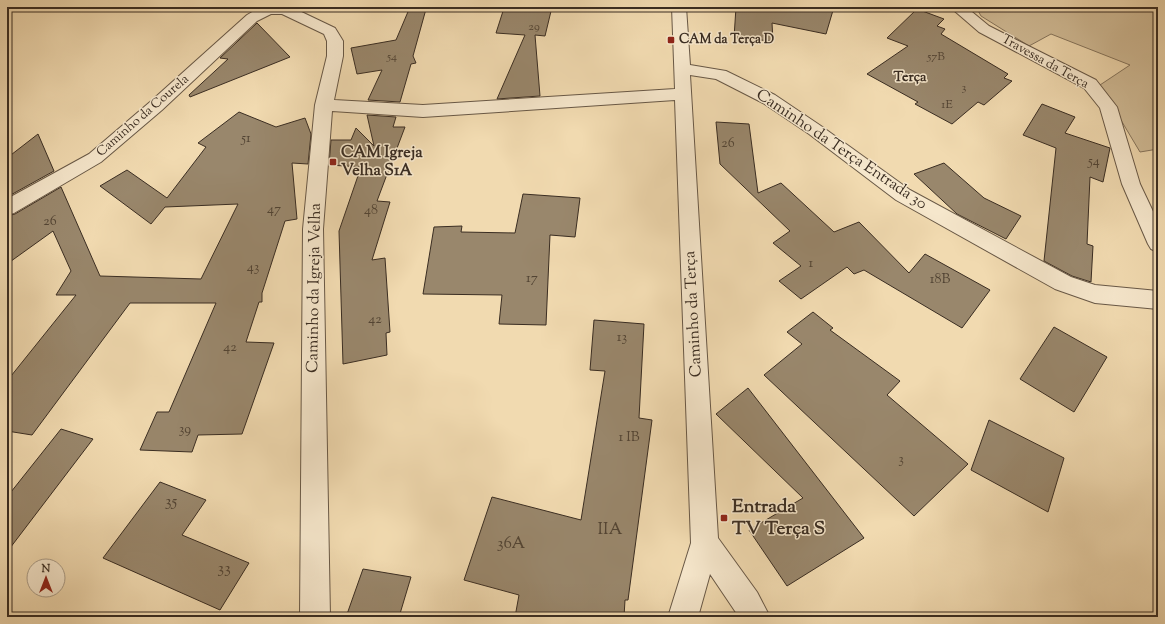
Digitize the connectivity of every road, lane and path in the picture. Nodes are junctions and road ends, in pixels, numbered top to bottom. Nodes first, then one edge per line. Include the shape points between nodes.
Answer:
1 (679, 7) edge
2 (957, 7) edge
3 (267, 8) edge
4 (681, 69) junction
5 (683, 94) junction
6 (324, 105) junction
7 (7, 208) edge
8 (1158, 244) edge
9 (1158, 300) edge
10 (705, 543) junction
11 (315, 617) edge
12 (683, 617) edge
13 (754, 617) edge

1 - 4 street, Caminho da Terça
2 - 8 street, Travessa da Terça via 984,29 1090,84 1108,107 1131,184
3 - 6 street, Caminho da Igreja Velha via 285,10 330,31 335,41 335,56
3 - 7 street, Caminho da Courela via 252,18 95,158
4 - 5 street, Caminho da Terça
4 - 9 street, Caminho da Terça Entrada 30 via 720,75 769,100 815,130 903,195 1063,283 1095,294
5 - 6 street via 423,111
5 - 10 street, Caminho da Terça
6 - 11 street, Caminho da Igreja Velha via 312,229
10 - 12 street, Caminho da Terça
10 - 13 street via 747,602

